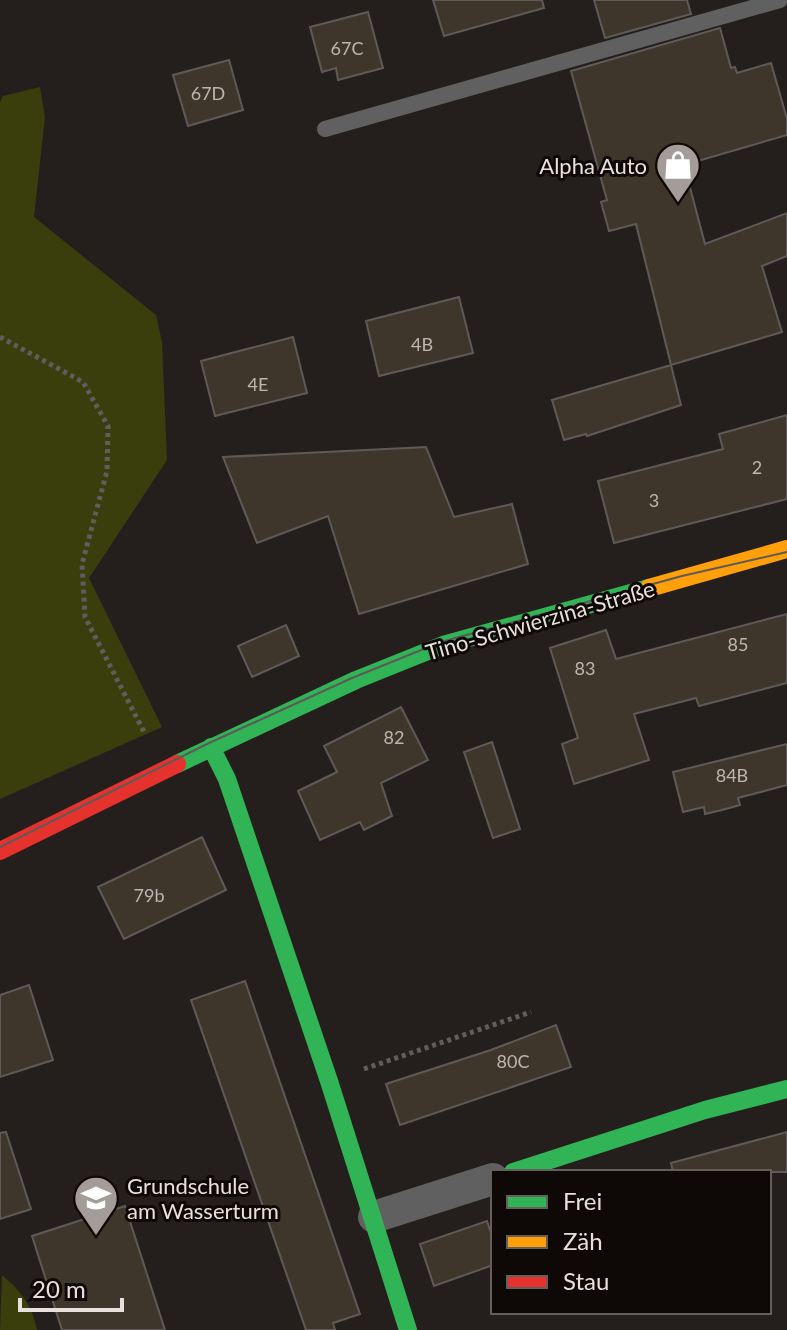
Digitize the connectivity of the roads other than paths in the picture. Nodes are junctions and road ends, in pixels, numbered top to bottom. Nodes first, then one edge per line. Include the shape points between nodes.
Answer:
1 (780, 0) edge
2 (325, 129) dead end
3 (787, 549) edge
4 (211, 747) junction
5 (0, 851) edge
6 (787, 1089) edge
7 (519, 1170) edge
8 (491, 1180) edge
9 (374, 1217) junction
10 (408, 1330) edge

1 - 2 lane
3 - 4 street, Tino-Schwierzina-Straße via 443,645
4 - 5 street, Tino-Schwierzina-Straße
4 - 9 street via 227,779
6 - 7 street
8 - 9 street
9 - 10 street

